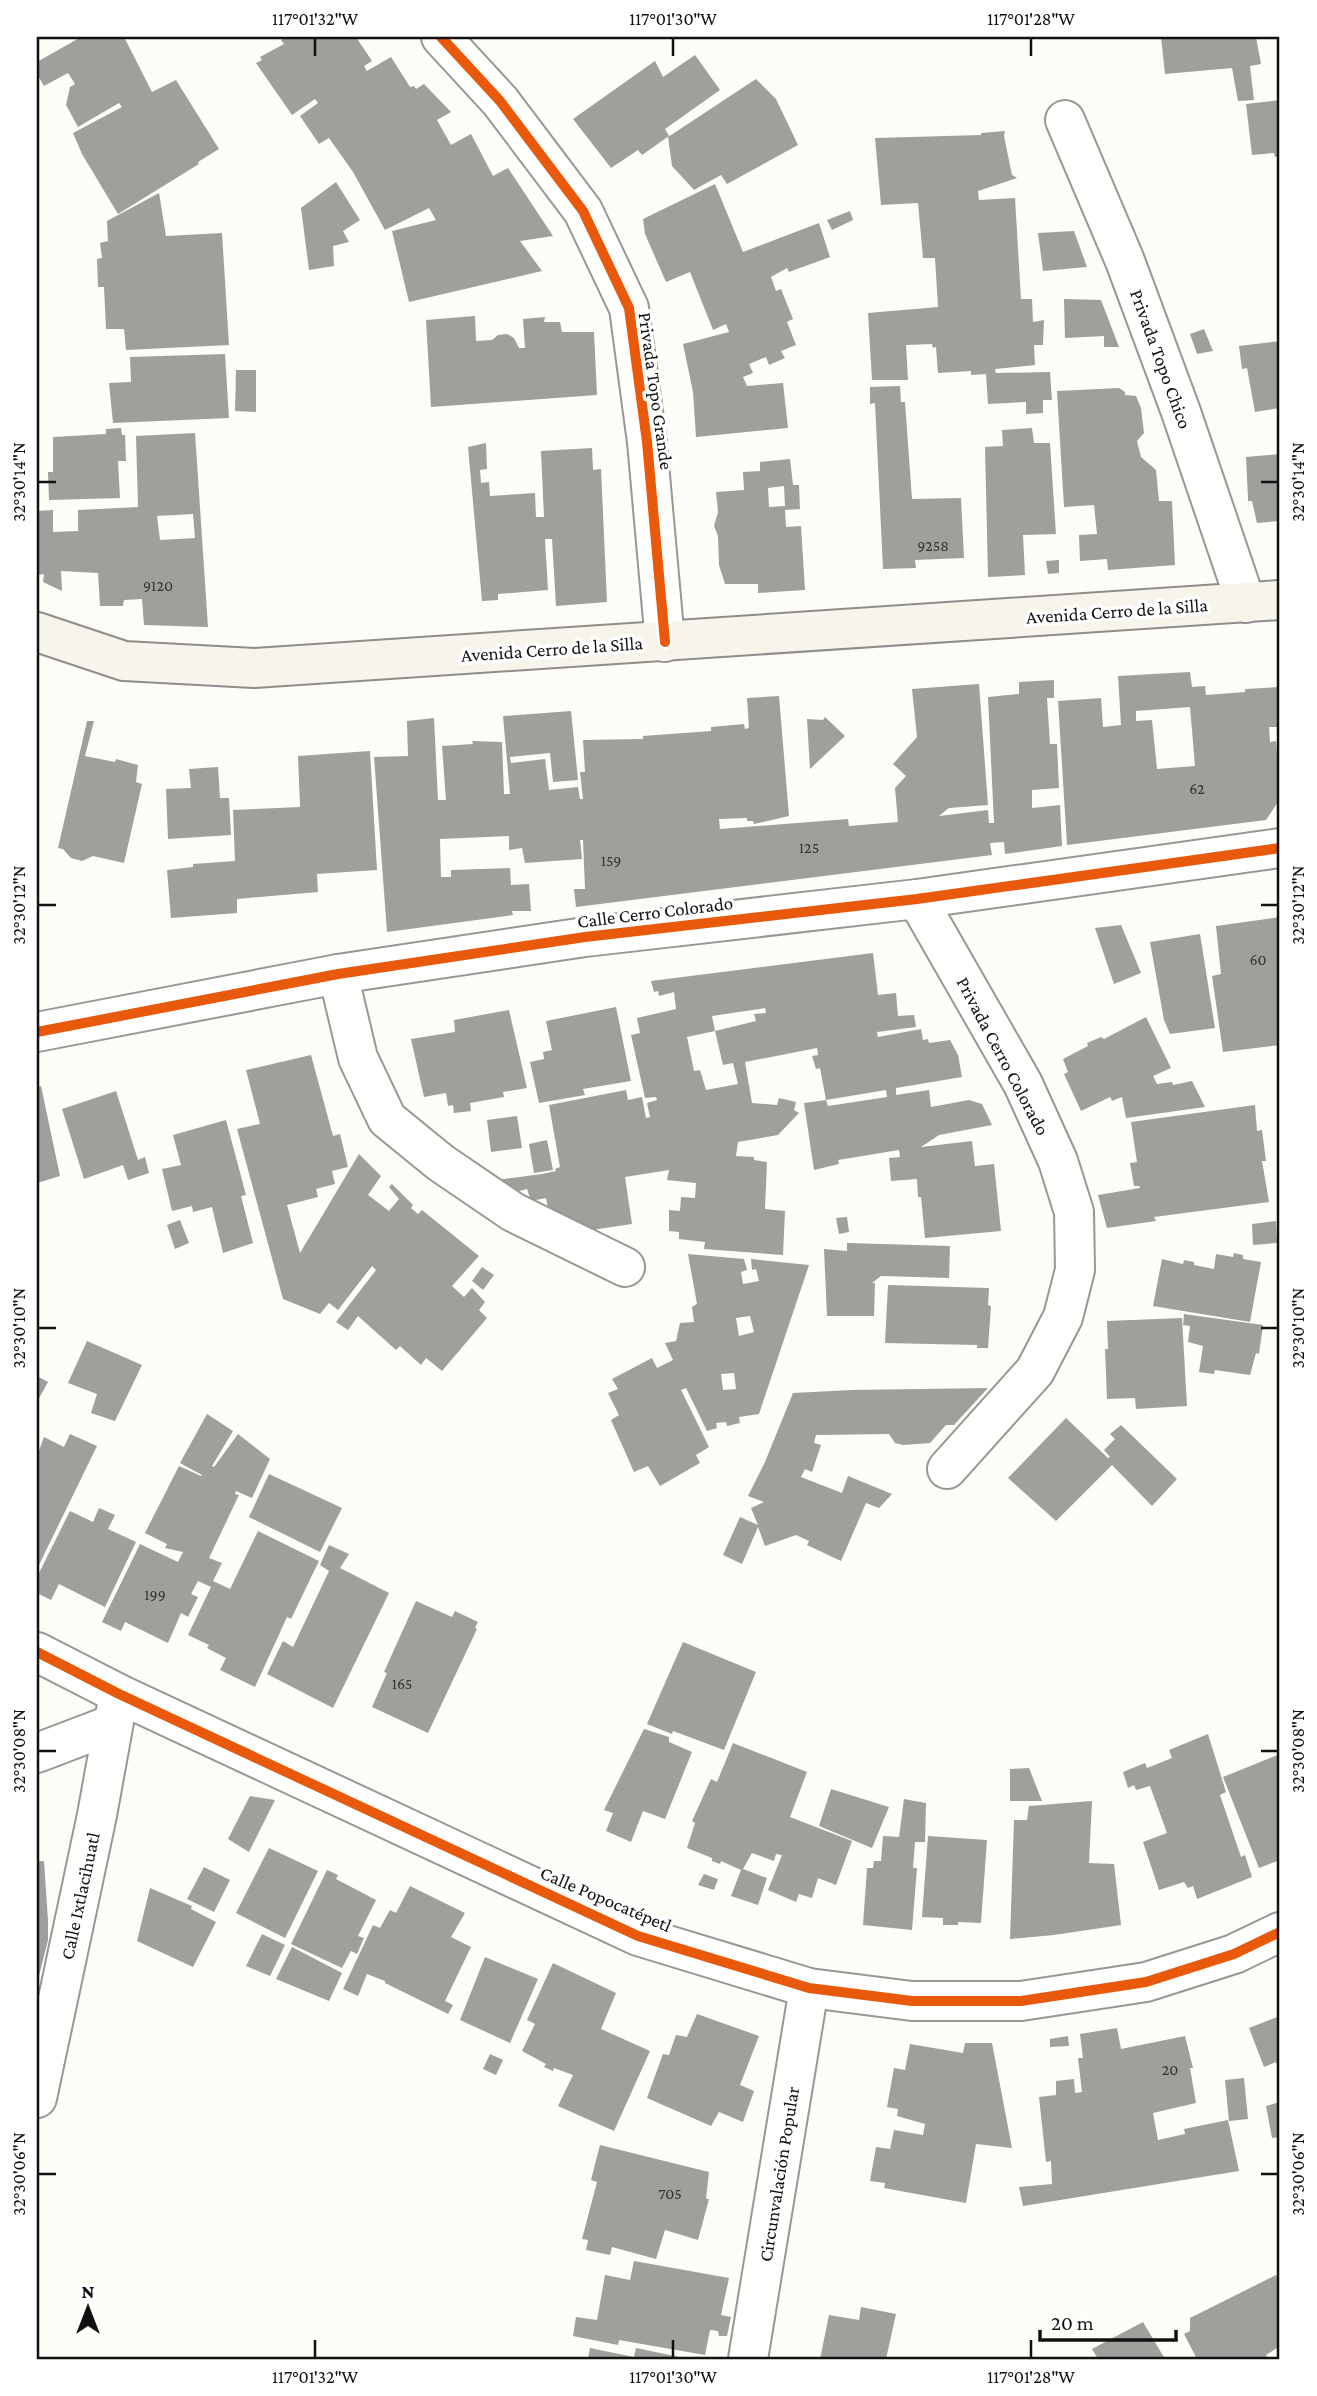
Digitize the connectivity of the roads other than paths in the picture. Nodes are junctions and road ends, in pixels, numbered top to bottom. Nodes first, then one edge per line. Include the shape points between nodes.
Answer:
1 (441, 37) edge
2 (1065, 120) dead end
3 (1263, 601) edge
4 (37, 632) edge
5 (665, 642) junction
6 (1280, 848) edge
7 (917, 899) junction
8 (338, 974) junction
9 (37, 1032) edge
10 (625, 1267) dead end
11 (947, 1469) dead end
12 (37, 1652) edge
13 (116, 1709) junction
14 (37, 1753) edge
15 (1280, 1932) edge
16 (809, 1988) junction
17 (37, 2098) edge
18 (748, 2359) edge

1 - 5 street, Privada Topo Grande via 500,101 583,211 629,308 647,442
2 - 3 street, Privada Topo Chico via 1125,261 1181,412
3 - 5 main road, Avenida Cerro de la Silla
4 - 5 main road, Avenida Cerro de la Silla via 124,661 254,668
6 - 7 street, Calle Cerro Colorado
7 - 8 street, Calle Cerro Colorado via 585,937
7 - 11 street, Privada Cerro Colorado via 1023,1084 1058,1161 1074,1212 1075,1270 1063,1317 1035,1371
8 - 9 street, Calle Cerro Colorado
8 - 10 street via 358,1058 387,1119 513,1212
12 - 13 street, Calle Popocatépetl
13 - 14 street
13 - 16 street, Calle Popocatépetl via 638,1936
13 - 17 street, Calle Ixtlacihuatl
15 - 16 street, Calle Popocatépetl via 1234,1954 1146,1982 1021,2001 912,2001
16 - 18 street, Circunvalación Popular

